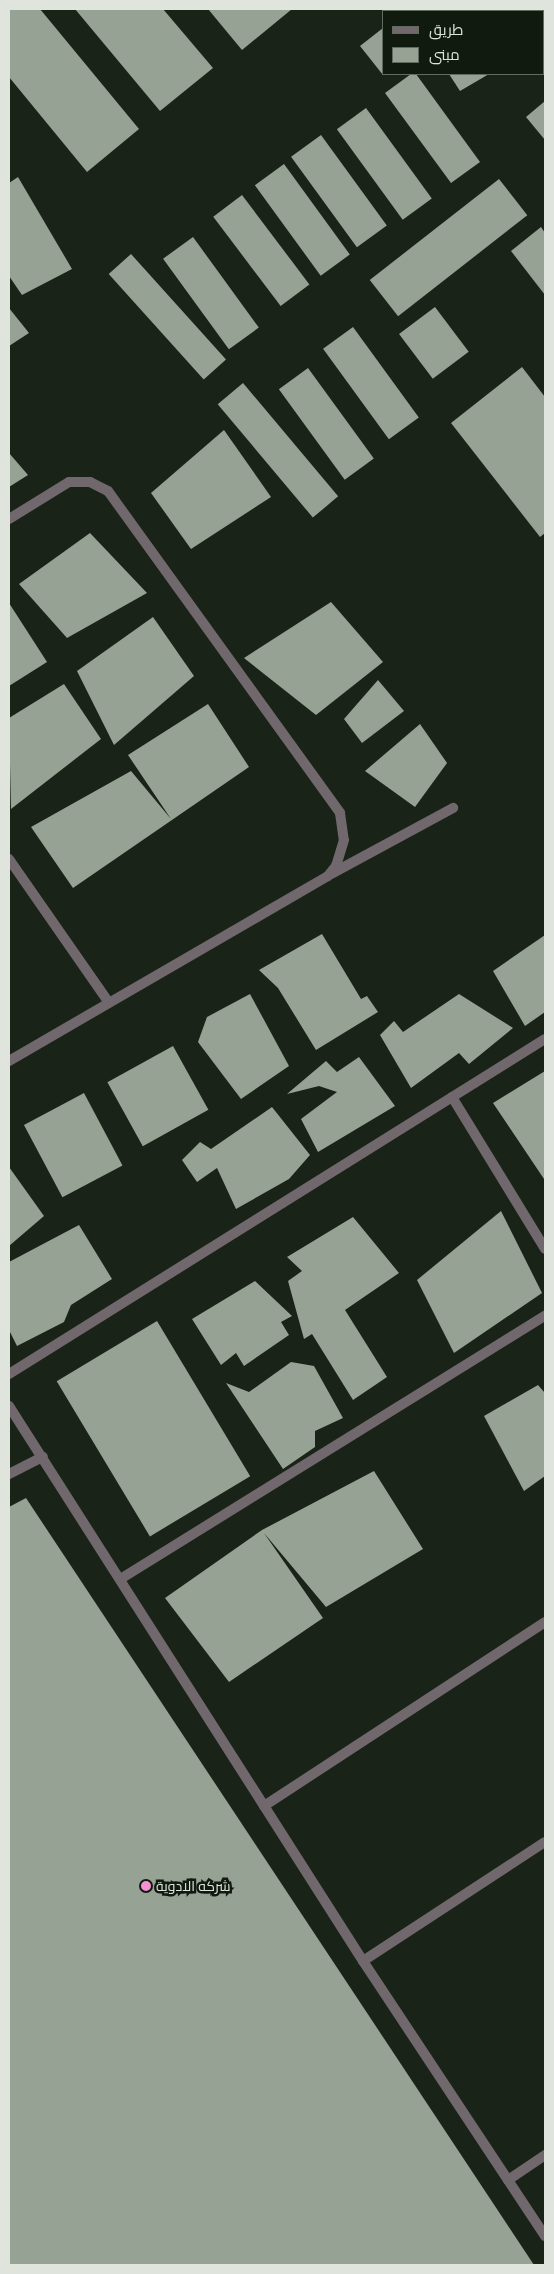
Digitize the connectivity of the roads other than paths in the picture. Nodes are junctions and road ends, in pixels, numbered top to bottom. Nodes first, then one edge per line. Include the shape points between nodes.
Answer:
1 (9, 519) edge
2 (453, 808) dead end
3 (9, 859) edge
4 (328, 876) junction
5 (109, 1003) junction
6 (545, 1039) edge
7 (9, 1061) edge
8 (452, 1097) junction
9 (545, 1249) edge
10 (545, 1316) edge
11 (9, 1374) edge
12 (9, 1406) edge
13 (43, 1457) junction
14 (9, 1474) edge
15 (122, 1578) junction
16 (545, 1622) edge
17 (264, 1806) junction
18 (545, 1842) edge
19 (363, 1961) junction
20 (545, 2155) edge
21 (508, 2180) junction
22 (545, 2236) edge

1 - 4 street via 69,482 80,480 99,485 115,499 340,813 344,840 341,853
2 - 4 street
3 - 5 street
4 - 5 street
5 - 7 street
6 - 8 street
8 - 9 street
8 - 11 street
10 - 15 street
12 - 13 street
13 - 14 street
13 - 15 street
15 - 17 street
16 - 17 street
17 - 19 street
18 - 19 street
19 - 21 street
20 - 21 street
21 - 22 street

